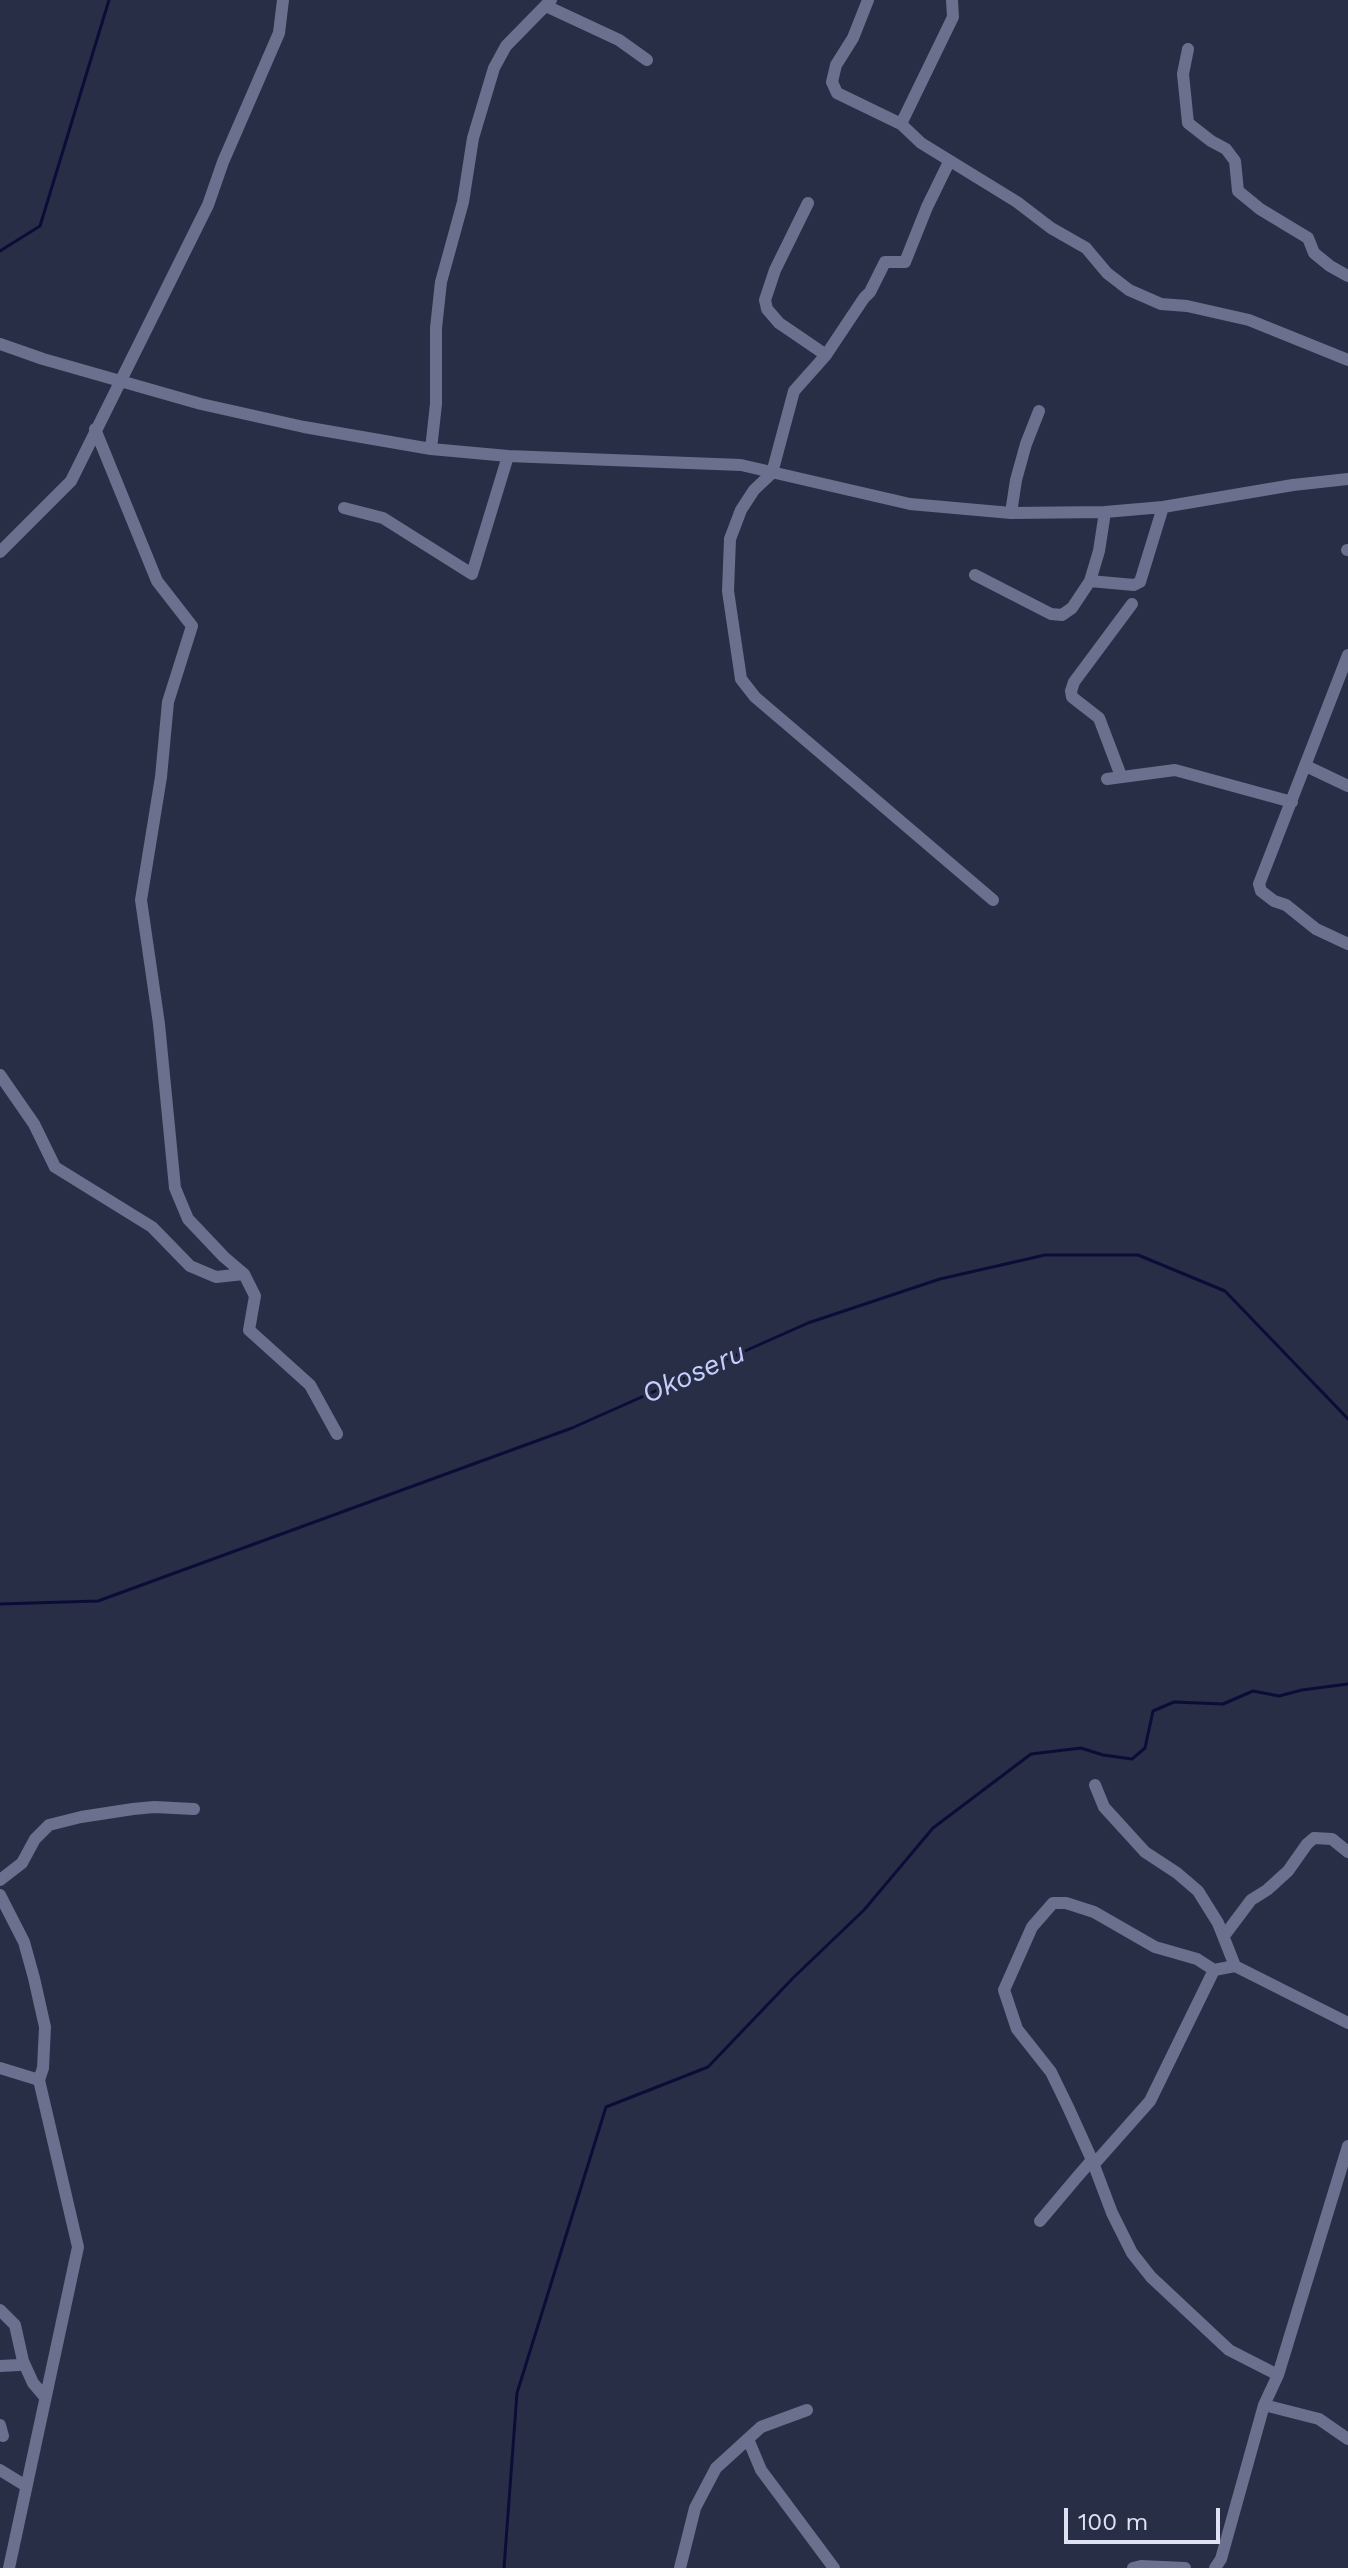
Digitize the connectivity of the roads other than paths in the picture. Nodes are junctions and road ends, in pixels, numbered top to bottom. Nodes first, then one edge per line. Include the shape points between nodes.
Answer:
1 (283, 0) edge
2 (868, 0) edge
3 (952, 0) edge
4 (548, 3) edge
5 (1188, 49) dead end
6 (647, 60) dead end
7 (901, 124) junction
8 (949, 162) junction
9 (808, 203) dead end
10 (1348, 276) edge
11 (0, 344) edge
12 (826, 355) junction
13 (1348, 360) edge
14 (120, 380) junction
15 (1039, 411) dead end
16 (95, 429) junction
17 (431, 449) junction
18 (508, 456) junction
19 (772, 473) junction
20 (1348, 479) edge
21 (1163, 507) junction
22 (344, 508) dead end
23 (1105, 512) junction
24 (1011, 513) junction
25 (0, 552) edge
26 (975, 575) dead end
27 (1090, 581) junction
28 (1132, 604) dead end
29 (1348, 655) edge
30 (1306, 766) junction
31 (1121, 776) junction
32 (1107, 779) dead end
33 (1348, 786) edge
34 (1292, 802) junction
35 (993, 900) dead end
36 (1348, 944) edge
37 (0, 1075) edge
38 (244, 1274) junction
39 (337, 1434) dead end
40 (1095, 1785) dead end
41 (194, 1809) dead end
42 (1348, 1852) edge
43 (0, 1880) edge
44 (0, 1895) edge
45 (1224, 1936) junction
46 (1235, 1966) junction
47 (1214, 1970) junction
48 (1348, 2023) edge
49 (0, 2068) edge
50 (39, 2080) junction
51 (1348, 2146) edge
52 (1092, 2160) junction
53 (1040, 2221) dead end
54 (0, 2310) edge
55 (23, 2361) junction
56 (0, 2366) edge
57 (1278, 2375) junction
58 (45, 2397) junction
59 (1264, 2405) junction
60 (807, 2410) dead end
61 (748, 2439) junction
62 (1348, 2439) edge
63 (0, 2470) edge
64 (26, 2486) junction
65 (1221, 2565) edge
66 (9, 2568) edge
67 (680, 2568) edge
68 (834, 2568) edge
69 (1133, 2568) edge
70 (1185, 2568) edge

1 - 14 street via 279,33 208,205
2 - 7 street via 832,82 837,93
3 - 7 street via 953,17
4 - 6 street
4 - 17 street via 506,46 473,138 463,202 441,282
5 - 10 street via 1183,74 1188,123 1235,161 1238,191 1308,238 1314,253
7 - 8 street
8 - 12 street via 905,262 885,262
8 - 13 street via 1086,248 1129,290 1161,304 1249,320
9 - 12 street via 765,300 779,323
11 - 14 street
12 - 19 street via 794,391
14 - 16 street
14 - 17 street via 249,416
15 - 24 street
16 - 25 street via 71,481
16 - 38 street via 157,581 192,626 168,702 141,900 175,1188 188,1219
17 - 18 street
18 - 19 street via 697,462
18 - 22 street via 472,574 383,518
19 - 24 street via 910,504
19 - 35 street via 741,510 730,539 728,591 741,679 765,706
20 - 21 street
21 - 23 street
21 - 27 street via 1140,582
23 - 24 street
23 - 27 street
26 - 27 street via 1062,615
28 - 31 street via 1071,691 1099,718
29 - 30 street
30 - 33 street
30 - 34 street
31 - 32 street
31 - 34 street via 1175,770
34 - 36 street via 1263,870 1261,891
37 - 38 street via 34,1124 55,1167 152,1227 190,1266 216,1277
38 - 39 street via 255,1296 249,1330 310,1385
40 - 45 street via 1104,1807 1145,1852 1198,1891
41 - 43 street via 133,1809 49,1825 22,1863
42 - 45 street via 1332,1839 1314,1838 1288,1871 1251,1900
44 - 50 street via 24,1942 45,2027
45 - 46 street
46 - 47 street
46 - 48 street
47 - 52 street via 1150,2101 1095,2163
47 - 52 street via 1066,1903 1053,1903 1032,1927 1006,1984 1006,1997 1017,2029 1051,2072
49 - 50 street
50 - 58 street via 78,2247
51 - 57 street
52 - 53 street
52 - 57 street via 1122,2235 1151,2277 1229,2350
54 - 55 street via 15,2325
55 - 56 street
55 - 58 street
57 - 59 street
58 - 64 street
59 - 62 street via 1319,2419
59 - 65 street
60 - 61 street via 761,2427
61 - 67 street via 716,2468 704,2489
61 - 68 street via 761,2470
63 - 64 street
64 - 66 street
69 - 70 street

